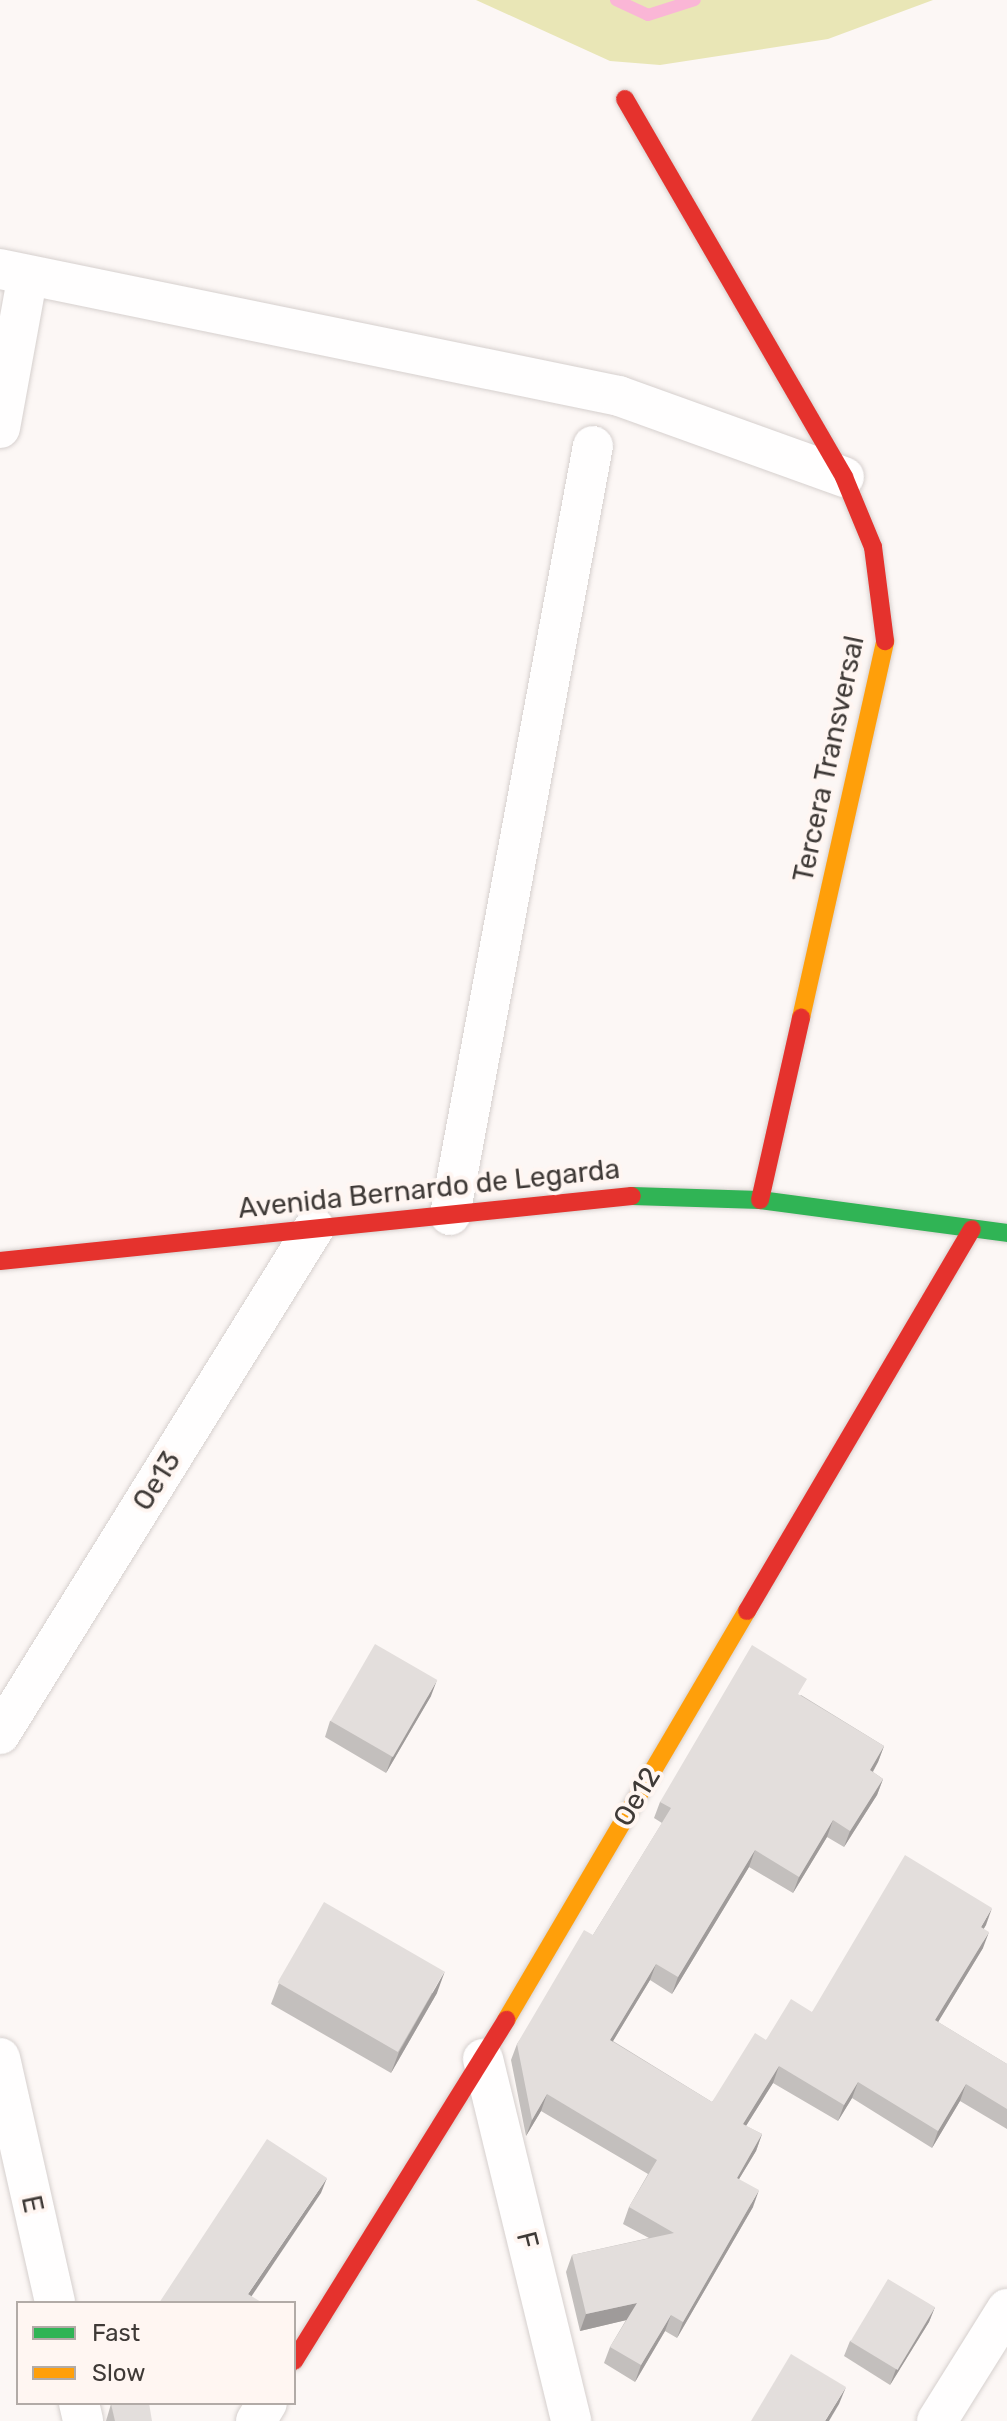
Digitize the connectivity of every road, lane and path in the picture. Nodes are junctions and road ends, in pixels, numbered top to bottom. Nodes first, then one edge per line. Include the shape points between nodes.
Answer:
1 (625, 99) dead end
2 (13, 274) edge
3 (0, 428) edge
4 (593, 446) dead end
5 (844, 477) junction
6 (760, 1200) junction
7 (450, 1215) junction
8 (314, 1228) junction
9 (972, 1229) junction
10 (1007, 1233) edge
11 (0, 1261) edge
12 (0, 1734) edge
13 (0, 2058) edge
14 (483, 2059) junction
15 (55, 2301) edge
16 (1007, 2309) edge
17 (296, 2358) edge
18 (571, 2421) edge
19 (937, 2421) edge

1 - 5 street, Tercera Transversal
2 - 3 street
2 - 5 street via 619,396
4 - 7 street
5 - 6 street, Tercera Transversal via 873,547 886,637
6 - 7 street, Avenida Bernardo de Legarda via 599,1195
6 - 9 street, Avenida Bernardo de Legarda
7 - 8 street, Avenida Bernardo de Legarda
8 - 11 street, Avenida Bernardo de Legarda
8 - 12 street, Oe13
9 - 10 street, Avenida Bernardo de Legarda
9 - 14 street, Oe12
13 - 15 street, E
14 - 17 street, Oe12
14 - 18 street, F
16 - 19 street

